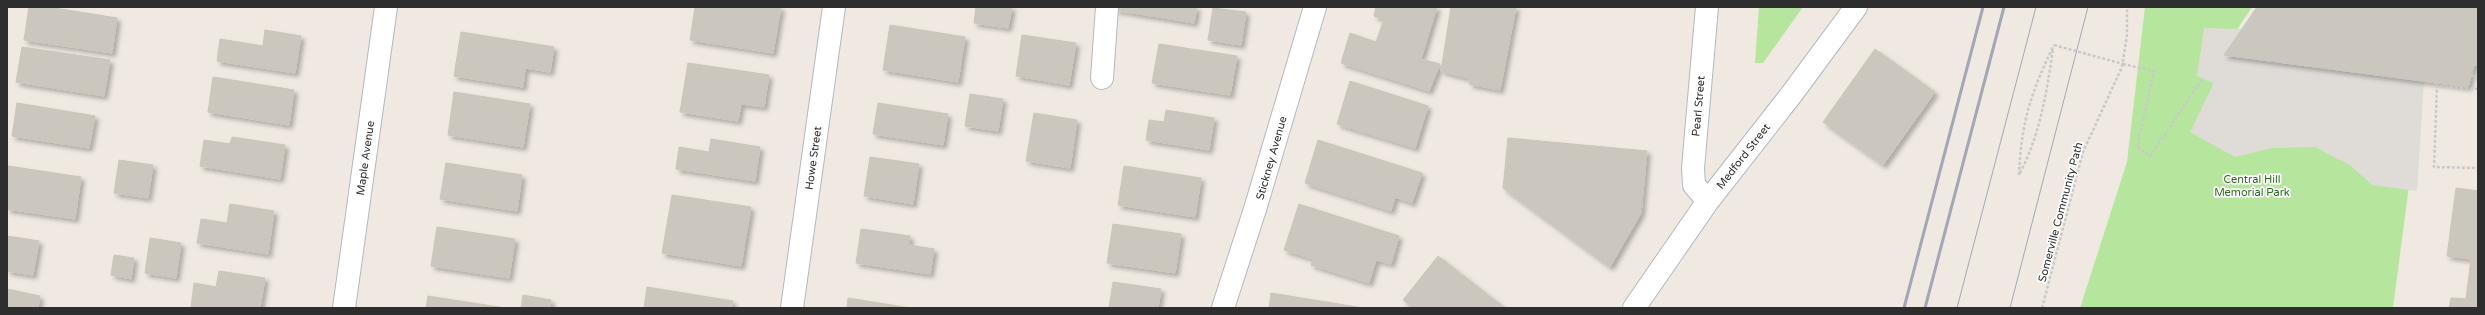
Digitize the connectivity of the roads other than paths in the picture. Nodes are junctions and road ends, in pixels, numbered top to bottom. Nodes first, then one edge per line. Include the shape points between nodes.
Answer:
1 (386, 7) edge
2 (834, 7) edge
3 (1106, 7) edge
4 (1315, 7) edge
5 (1707, 7) edge
6 (1856, 7) edge
7 (1102, 78) dead end
8 (1708, 201) junction
9 (344, 308) edge
10 (792, 308) edge
11 (1223, 308) edge
12 (1634, 308) edge

1 - 9 street, Maple Avenue
2 - 10 street, Howe Street
3 - 7 street
4 - 11 street, Stickney Avenue
5 - 8 street, Pearl Street via 1693,168 1694,185
6 - 8 street, Medford Street
8 - 12 street, Medford Street

